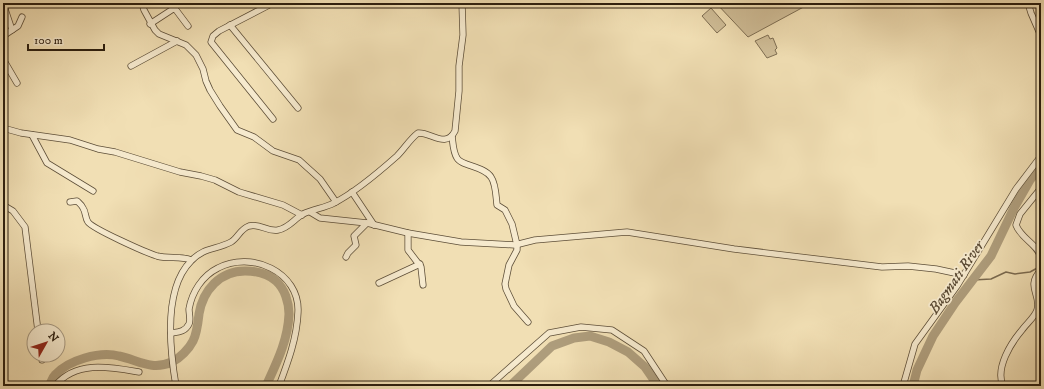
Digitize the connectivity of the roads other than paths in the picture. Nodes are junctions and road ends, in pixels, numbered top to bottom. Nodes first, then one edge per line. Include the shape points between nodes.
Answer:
1 (3, 3) edge
2 (142, 3) edge
3 (273, 3) edge
4 (462, 3) edge
5 (1028, 3) edge
6 (267, 5) edge
7 (22, 17) dead end
8 (150, 24) junction
9 (230, 25) junction
10 (188, 26) dead end
11 (12, 30) junction
12 (3, 36) edge
13 (1041, 36) edge
14 (177, 41) junction
15 (3, 59) edge
16 (131, 66) dead end
17 (17, 83) dead end
18 (298, 108) dead end
19 (273, 119) dead end
20 (3, 128) edge
21 (32, 135) junction
22 (452, 136) junction
23 (1041, 156) edge
24 (1041, 188) edge
25 (93, 191) dead end
26 (352, 192) junction
27 (70, 202) dead end
28 (336, 202) junction
29 (3, 205) edge
30 (310, 212) junction
31 (302, 215) junction
32 (367, 223) junction
33 (374, 224) junction
34 (408, 233) junction
35 (517, 245) junction
36 (346, 257) dead end
37 (1041, 258) edge
38 (191, 260) junction
39 (420, 264) junction
40 (1041, 270) edge
41 (964, 275) junction
42 (379, 283) dead end
43 (423, 285) dead end
44 (528, 322) dead end
45 (37, 323) edge
46 (171, 333) junction
47 (139, 372) dead end
48 (55, 386) edge
49 (176, 386) edge
50 (279, 386) edge
51 (489, 386) edge
52 (667, 386) edge
53 (903, 386) edge
54 (1003, 386) edge

1 - 11 street
2 - 8 street
3 - 6 street
4 - 22 street via 463,35 459,91 455,131
5 - 13 street
6 - 9 street
7 - 11 street via 18,26
8 - 10 street via 173,9
8 - 14 street via 159,34
9 - 18 street
9 - 19 street via 216,33 211,42
11 - 12 street
14 - 16 street
14 - 28 street via 196,55 204,69 210,90 237,130 254,137 273,151 299,160 320,179
15 - 17 street
20 - 21 street
21 - 25 street via 47,163
21 - 31 street via 70,140 208,178 239,192 283,205
22 - 26 street via 448,139 439,139 418,133 398,155
22 - 35 street via 457,159 461,163 486,172 492,178 497,205 505,210 512,224
23 - 41 street via 1016,189
24 - 37 street via 1020,214 1016,225 1018,231 1037,249
26 - 28 street
26 - 33 street
27 - 38 street via 77,201 84,208 87,222 111,237 157,256
28 - 30 street
29 - 45 street via 14,211 25,227
30 - 31 street
30 - 32 street via 320,218
31 - 38 street via 279,230 258,225 247,227 231,242 206,250
32 - 33 street
32 - 36 street via 354,236 356,245
33 - 34 street
34 - 35 street via 460,242
34 - 39 street via 408,250
35 - 41 street via 535,240 627,232 734,249 882,267 936,269
35 - 44 street via 505,284 514,306
38 - 46 street via 176,288
39 - 42 street
39 - 43 street
40 - 54 street via 1033,282 1037,312 1020,331 1002,364
41 - 53 street via 915,344
46 - 49 street
46 - 50 street via 181,332 187,326 194,292 205,277 217,268 234,262 257,262 268,266 291,285 298,311 295,333
47 - 48 street via 87,367 75,371
51 - 52 street via 549,333 581,327 612,330 644,351

